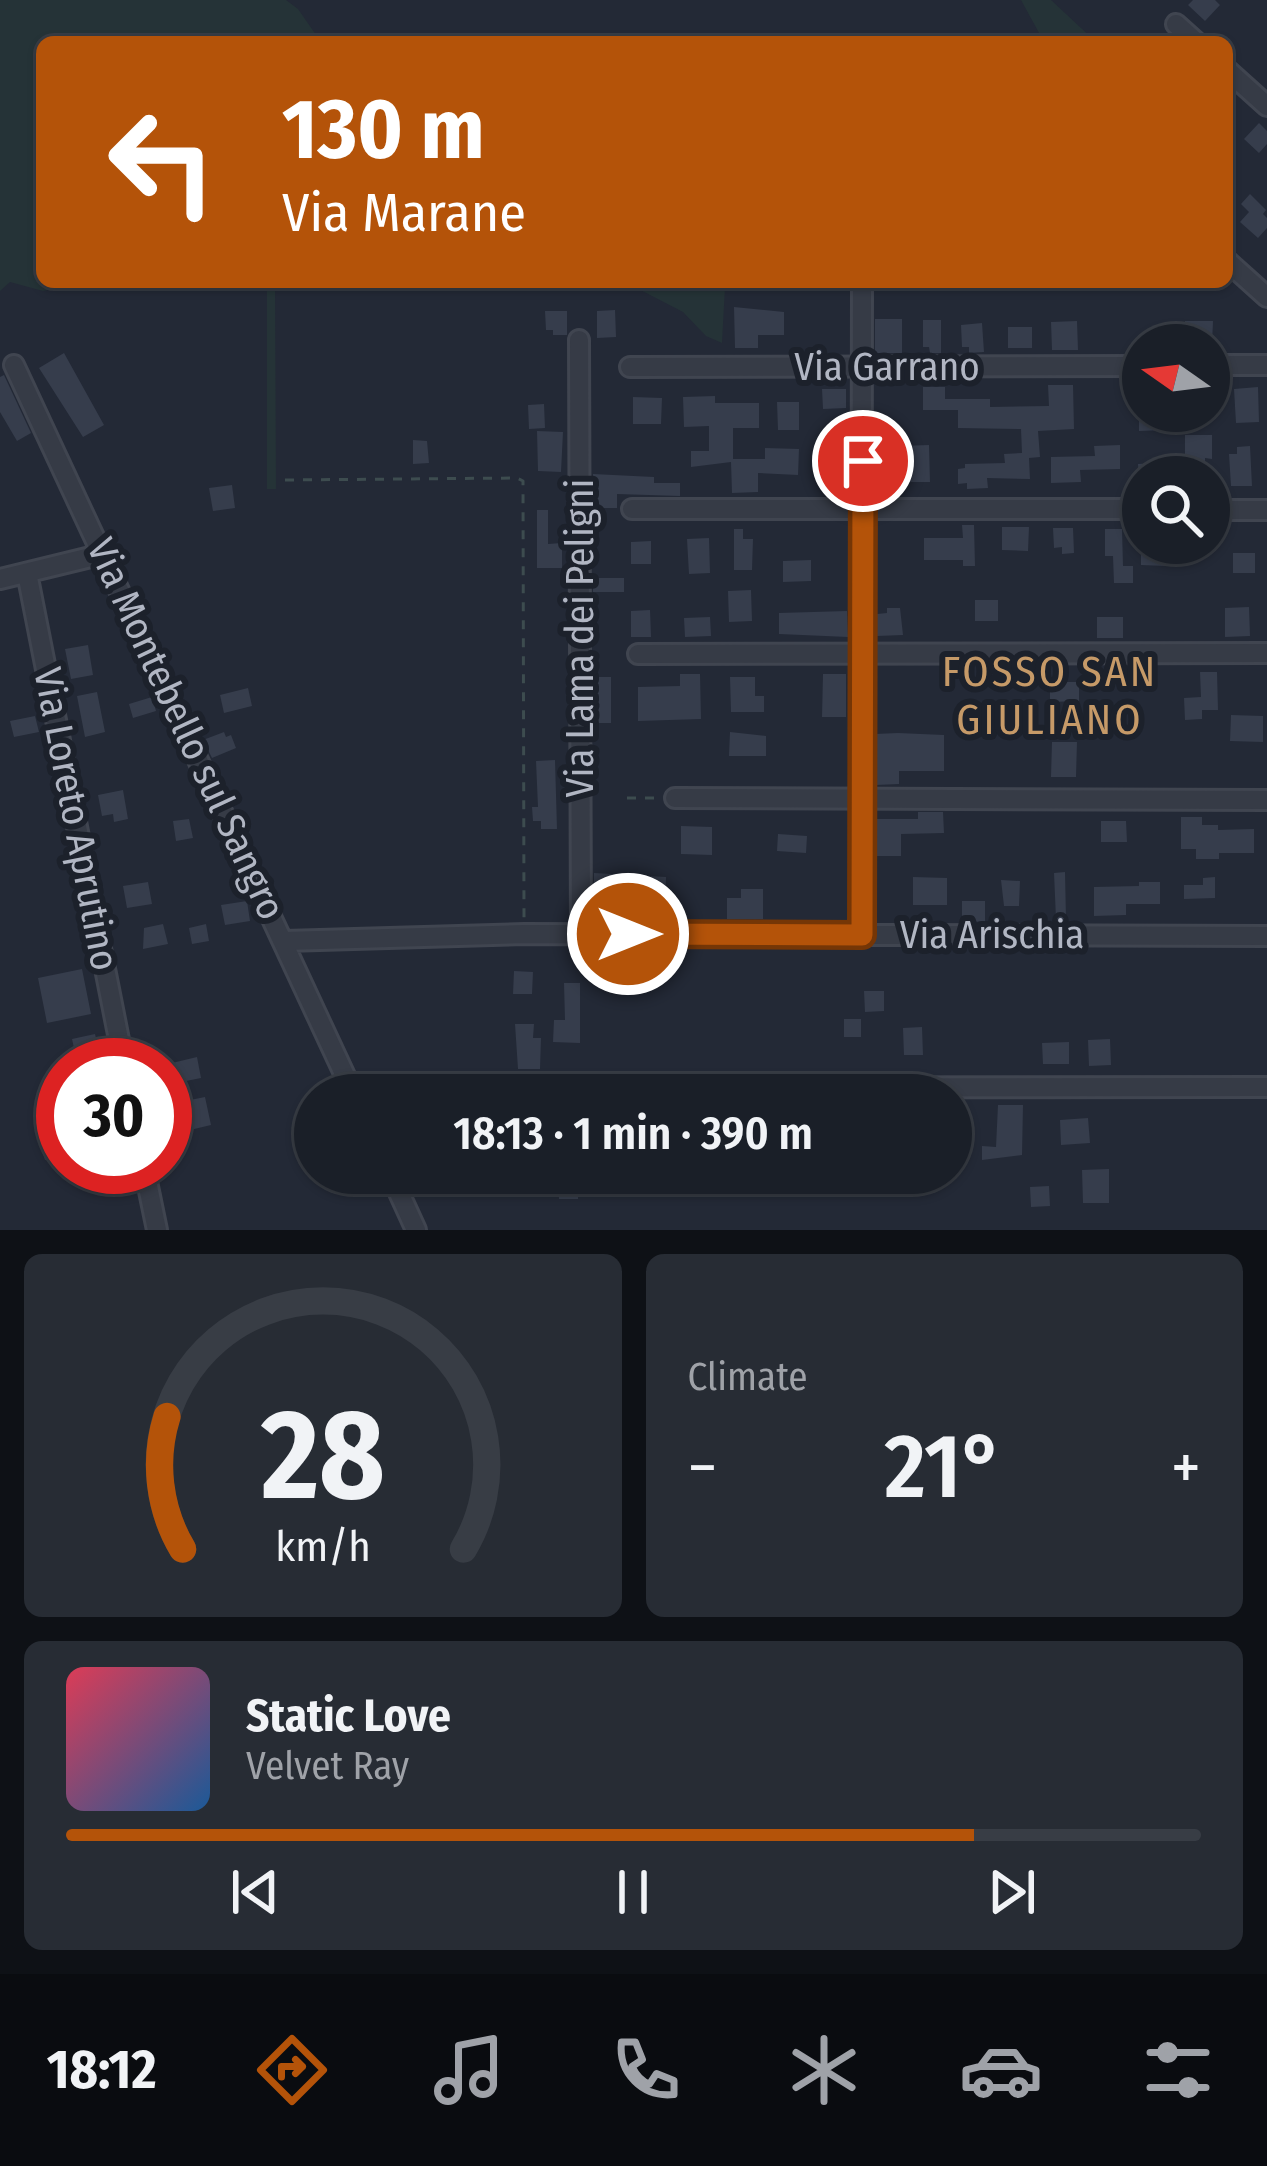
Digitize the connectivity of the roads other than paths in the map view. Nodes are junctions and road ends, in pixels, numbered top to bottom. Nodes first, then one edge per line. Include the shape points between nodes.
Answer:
1 (1176, 24) dead end
2 (1189, 36) edge
3 (1233, 75) edge
4 (1267, 106) edge
5 (1233, 266) edge
6 (862, 288) edge
7 (1267, 296) edge
8 (579, 340) dead end
9 (14, 365) dead end
10 (1230, 365) edge
11 (1267, 365) edge
12 (1122, 366) edge
13 (630, 367) dead end
14 (862, 367) junction
15 (863, 508) junction
16 (632, 509) dead end
17 (1122, 509) edge
18 (1230, 510) edge
19 (1267, 510) edge
20 (104, 554) junction
21 (27, 574) junction
22 (0, 579) edge
23 (862, 653) junction
24 (1267, 653) edge
25 (638, 654) dead end
26 (675, 798) road end
27 (863, 798) junction
28 (1267, 800) edge
29 (581, 934) junction
30 (862, 935) junction
31 (1267, 936) edge
32 (285, 941) junction
33 (119, 1038) edge
34 (345, 1074) edge
35 (1267, 1088) edge
36 (972, 1089) edge
37 (150, 1194) edge
38 (400, 1194) edge
39 (157, 1230) edge
40 (416, 1230) edge

1 - 2 street
3 - 4 street
5 - 7 street
6 - 14 street
8 - 29 street, Via Lama dei Peligni
9 - 20 street, Via Montebello sul Sangro
10 - 11 street
12 - 14 street, Via Garrano
13 - 14 street, Via Garrano
14 - 15 street
15 - 16 street
15 - 17 street
15 - 23 street
18 - 19 street
20 - 21 street
20 - 32 street, Via Montebello sul Sangro
21 - 22 street
21 - 33 street, Via Loreto Aprutino
23 - 24 street
23 - 25 street
23 - 27 street
26 - 27 street
27 - 28 street
27 - 30 street
29 - 30 street, Via Arischia
29 - 32 street, Via Arischia
30 - 31 street, Via Arischia
32 - 34 street, Via Montebello sul Sangro
35 - 36 street
37 - 39 street
38 - 40 street

